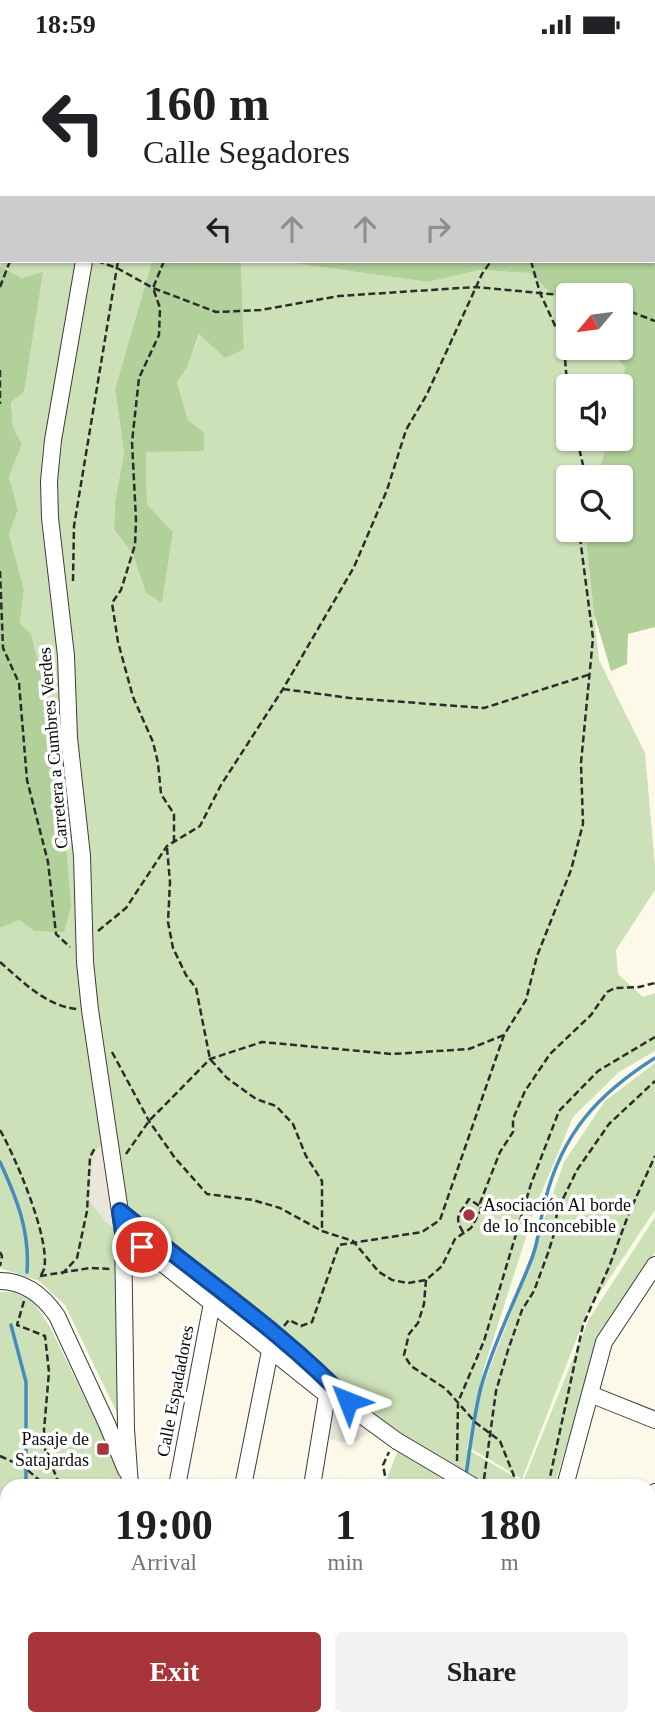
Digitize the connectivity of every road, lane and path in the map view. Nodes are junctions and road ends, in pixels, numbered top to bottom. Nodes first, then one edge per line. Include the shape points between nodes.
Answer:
1 (8, 263) edge
2 (84, 263) edge
3 (103, 263) edge
4 (118, 263) edge
5 (163, 263) edge
6 (490, 263) edge
7 (532, 263) edge
8 (117, 268) junction
9 (476, 287) junction
10 (0, 288) edge
11 (153, 288) junction
12 (540, 293) junction
13 (556, 295) edge
14 (634, 312) edge
15 (655, 321) edge
16 (0, 370) edge
17 (566, 374) edge
18 (0, 404) edge
19 (581, 542) edge
20 (0, 571) edge
21 (72, 592) dead end
22 (591, 674) junction
23 (283, 689) junction
24 (174, 844) junction
25 (167, 846) junction
26 (85, 941) junction
27 (85, 962) junction
28 (655, 983) edge
29 (503, 1035) junction
30 (655, 1037) edge
31 (210, 1059) junction
32 (655, 1081) edge
33 (149, 1121) junction
34 (0, 1130) edge
35 (108, 1140) junction
36 (655, 1156) edge
37 (113, 1172) junction
38 (481, 1207) junction
39 (120, 1211) junction
40 (322, 1231) junction
41 (123, 1232) junction
42 (463, 1233) junction
43 (353, 1241) junction
44 (0, 1252) edge
45 (0, 1270) edge
46 (123, 1270) junction
47 (62, 1274) junction
48 (40, 1276) junction
49 (652, 1276) edge
50 (426, 1280) junction
51 (0, 1281) edge
52 (29, 1295) junction
53 (212, 1303) junction
54 (273, 1343) junction
55 (330, 1390) junction
56 (590, 1394) junction
57 (458, 1402) junction
58 (655, 1420) edge
59 (118, 1433) junction
60 (492, 1433) junction
61 (395, 1440) junction
62 (0, 1456) edge
63 (457, 1463) dead end
64 (38, 1479) edge
65 (57, 1479) edge
66 (129, 1479) edge
67 (178, 1479) edge
68 (244, 1479) edge
69 (313, 1479) edge
70 (386, 1479) edge
71 (461, 1479) edge
72 (484, 1479) edge
73 (515, 1479) edge
74 (550, 1479) edge
75 (567, 1479) edge

1 - 10 path
2 - 26 street, Carretera a Cumbres Verdes via 49,481 82,856
3 - 8 path
4 - 8 path
5 - 11 path
6 - 9 path
7 - 12 path
8 - 11 path
8 - 21 path via 74,526
9 - 11 path via 339,296 261,310 216,312
9 - 12 path
9 - 23 path via 406,430 387,490 354,567
11 - 24 path via 160,308 159,335 139,378 132,442 135,545 121,590 112,603 133,698 153,742 160,794 174,814
12 - 13 path
12 - 17 path via 564,345
14 - 15 path
16 - 18 path
19 - 22 path via 593,638
20 - 27 path via 3,648 19,683 27,780 48,862 57,934
22 - 23 path via 484,708
22 - 29 path via 581,763 583,824 526,1000
23 - 24 path via 200,826
24 - 25 path
25 - 26 path via 126,908
25 - 31 path via 173,948 195,988
26 - 27 street, Carretera a Cumbres Verdes
27 - 35 street, Carretera a Cumbres Verdes
28 - 38 path via 607,992 591,1015 550,1053 525,1091
29 - 31 path via 469,1049 392,1054 262,1042
29 - 43 path via 440,1220 422,1232
30 - 57 path via 598,1072 559,1111 531,1184 484,1341
31 - 33 path
31 - 40 path via 227,1079 256,1099 276,1106 293,1124 322,1181
32 - 60 path via 609,1124 577,1170 557,1211 548,1253 508,1350 496,1391
33 - 37 path
33 - 40 path via 207,1194 279,1208
34 - 48 path via 12,1150 44,1248
35 - 37 street, Carretera a Cumbres Verdes
35 - 47 path via 96,1146 90,1157 88,1211 77,1258
36 - 74 path via 583,1325
37 - 39 street, Carretera a Cumbres Verdes
38 - 42 path via 471,1229
38 - 42 path via 469,1199 457,1218
39 - 41 street, Carretera a Cumbres Verdes
39 - 54 street
40 - 43 path
41 - 46 street, Carretera a Cumbres Verdes
41 - 53 street
42 - 50 path via 442,1266
43 - 50 path via 379,1272 392,1280
43 - 54 path via 340,1245 312,1322 301,1326 289,1320
44 - 45 path
46 - 47 path via 90,1268
46 - 59 street, Carretera a Cumbres Verdes
47 - 48 path
48 - 52 path
49 - 56 street via 604,1342
50 - 57 path via 424,1304 404,1355 411,1366 446,1388
51 - 52 street via 12,1282
52 - 59 street via 47,1301 57,1316
52 - 65 path via 17,1325 44,1336 49,1371 44,1430
53 - 54 street
53 - 67 street, Calle Espadadores
54 - 55 street
54 - 68 street
55 - 61 street
55 - 69 street
56 - 58 street
56 - 75 street
57 - 60 path
57 - 63 path
59 - 66 street
60 - 72 path
60 - 73 path via 500,1441
61 - 70 path via 383,1465
61 - 71 street, bridge
62 - 64 path

